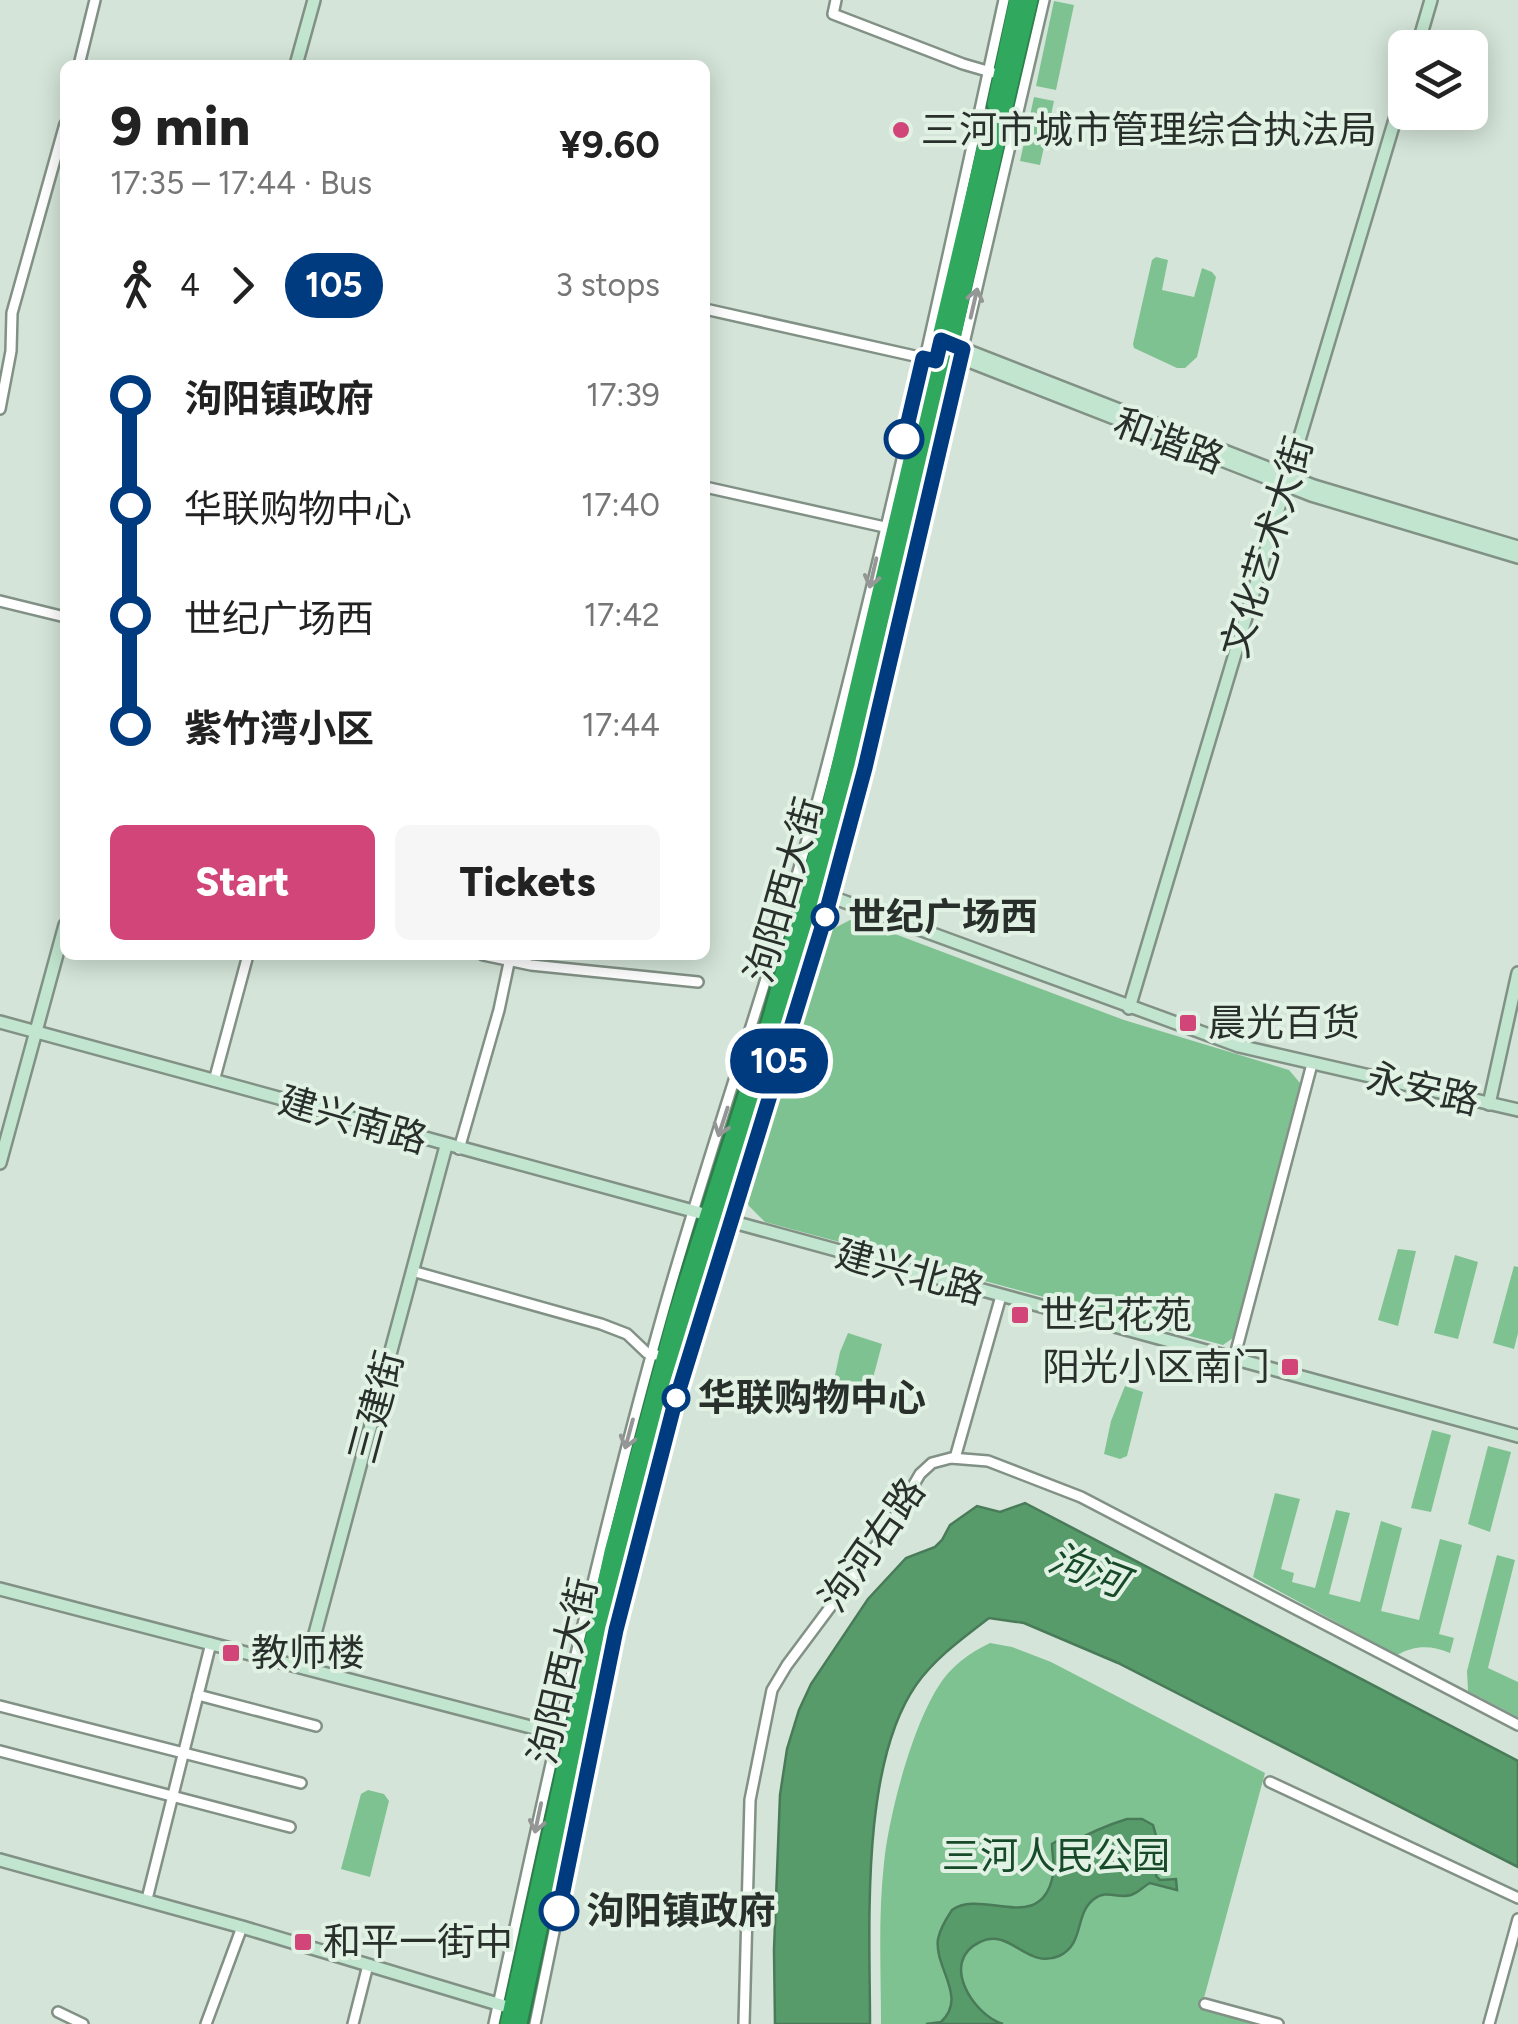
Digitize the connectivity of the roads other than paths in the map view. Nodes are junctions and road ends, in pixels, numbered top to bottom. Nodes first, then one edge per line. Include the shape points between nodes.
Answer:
1 (95, 0) edge
2 (314, 0) edge
3 (836, 0) edge
4 (1004, 0) edge
5 (1017, 0) edge
6 (1030, 0) edge
7 (1044, 0) edge
8 (1431, 0) edge
9 (1422, 30) edge
10 (80, 60) edge
11 (297, 60) edge
12 (995, 73) junction
13 (1392, 130) edge
14 (60, 150) edge
15 (710, 310) edge
16 (945, 352) junction
17 (0, 409) edge
18 (1287, 481) junction
19 (710, 489) edge
20 (890, 529) junction
21 (1518, 547) edge
22 (1518, 557) edge
23 (0, 600) edge
24 (60, 616) edge
25 (824, 894) junction
26 (60, 943) edge
27 (247, 960) edge
28 (510, 960) edge
29 (526, 960) edge
30 (617, 960) edge
31 (616, 971) junction
32 (1518, 972) edge
33 (698, 982) dead end
34 (1128, 1008) junction
35 (1513, 1012) edge
36 (0, 1022) edge
37 (36, 1032) junction
38 (1312, 1064) junction
39 (214, 1081) junction
40 (1489, 1104) junction
41 (1518, 1110) edge
42 (452, 1148) junction
43 (0, 1163) edge
44 (712, 1218) junction
45 (412, 1272) junction
46 (1001, 1296) junction
47 (658, 1356) junction
48 (1234, 1360) junction
49 (1518, 1436) edge
50 (955, 1458) junction
51 (0, 1588) edge
52 (212, 1643) junction
53 (306, 1668) junction
54 (198, 1695) junction
55 (0, 1706) edge
56 (1518, 1725) edge
57 (316, 1726) dead end
58 (563, 1736) junction
59 (0, 1752) edge
60 (184, 1753) junction
61 (302, 1782) dead end
62 (1270, 1782) dead end
63 (172, 1799) junction
64 (290, 1828) dead end
65 (0, 1860) edge
66 (1518, 1898) edge
67 (146, 1900) junction
68 (1518, 1919) edge
69 (242, 1927) junction
70 (368, 1965) junction
71 (1206, 2004) dead end
72 (58, 2012) dead end
73 (506, 2012) edge
74 (83, 2024) edge
75 (206, 2024) edge
76 (353, 2024) edge
77 (494, 2024) edge
78 (518, 2024) edge
79 (535, 2024) edge
80 (744, 2024) edge
81 (1278, 2024) edge
82 (1489, 2024) edge

1 - 10 street
2 - 11 street
3 - 12 street via 833,14
4 - 12 street
5 - 12 highway, 泃阳西大街
6 - 16 highway, 泃阳西大街
16 -> 7 street
8 - 9 street
12 - 16 highway, 泃阳西大街
12 - 16 street
13 - 18 street, 文化艺术大街
14 - 17 street via 12,313
15 - 16 street
16 - 18 street, 和谐路
16 - 20 highway, 泃阳西大街
16 - 25 highway, 泃阳西大街
18 - 21 street, 和谐路
18 - 22 street, 和谐路
18 - 34 street, 文化艺术大街
19 - 20 street
20 -> 44 highway, 泃阳西大街 via 844,752
23 - 24 street
25 - 34 street, 永安路
25 - 44 highway, 泃阳西大街
26 - 37 street
27 - 39 street
28 - 42 street
29 - 31 street
30 - 31 street
31 - 33 street
32 - 35 street
34 - 38 street, 永安路
35 - 40 street
36 - 37 street, 建兴南路
37 - 39 street, 建兴南路
37 - 43 street
38 - 40 street, 永安路
38 - 48 street
39 - 42 street, 建兴南路
40 - 41 street, 永安路
42 - 44 street, 建兴南路
42 - 45 street, 三建街
44 - 46 street, 建兴北路
44 - 47 highway, 泃阳西大街
44 - 78 highway, 泃阳西大街 via 623,1555
44 - 79 street via 682,1376 616,1630
45 - 47 street via 600,1324
45 - 53 street, 三建街
46 - 48 street, 建兴北路
46 - 50 street
47 -> 58 highway, 泃阳西大街
48 - 49 street, 建兴北路
50 - 56 street, 泃河右路 via 1005,1466 1118,1514
50 - 80 street, 泃河右路 via 920,1474 772,1690 750,1800
51 - 52 street
52 - 53 street
52 - 54 street
53 - 58 street
54 - 57 street
54 - 60 street
55 - 60 street
58 -> 73 highway, 泃阳西大街
59 - 63 street
60 - 61 street
60 - 63 street
62 - 66 street
63 - 64 street
63 - 67 street
65 - 67 street
67 - 69 street
68 - 82 street
69 - 70 street
69 - 75 street
70 - 73 street
70 - 76 street
71 - 81 street
72 - 74 street
73 - 77 street

